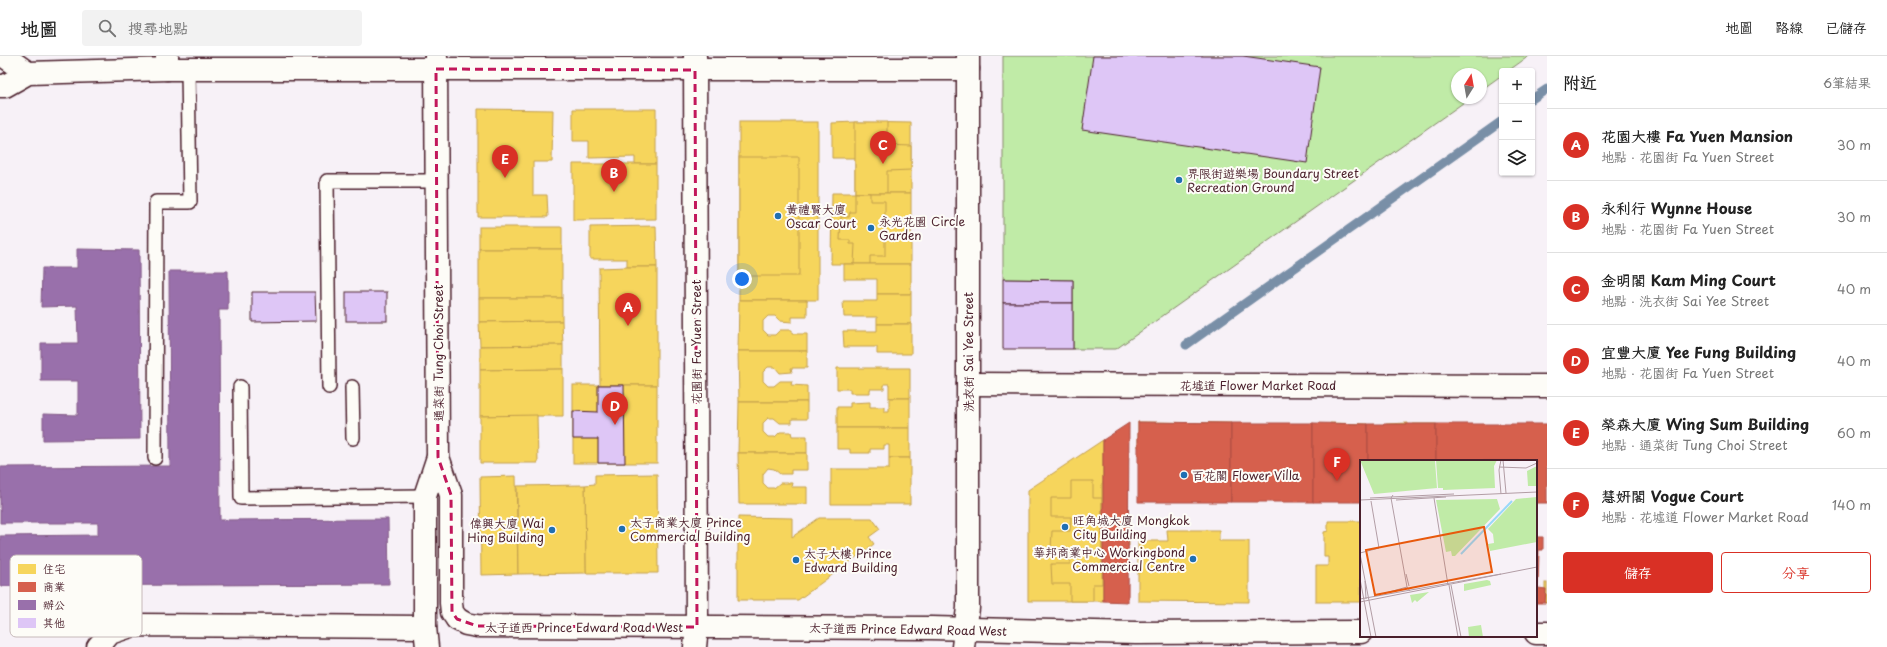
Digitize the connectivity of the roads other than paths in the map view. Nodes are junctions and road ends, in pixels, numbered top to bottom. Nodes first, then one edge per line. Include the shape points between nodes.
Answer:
1 (4, 56) edge
2 (436, 63) edge
3 (695, 63) edge
4 (968, 63) edge
5 (174, 65) edge
6 (28, 73) junction
7 (0, 86) edge
8 (437, 181) junction
9 (968, 384) junction
10 (1547, 386) edge
11 (329, 387) dead end
12 (352, 387) dead end
13 (240, 388) dead end
14 (353, 438) dead end
15 (438, 457) junction
16 (155, 458) dead end
17 (424, 496) junction
18 (142, 625) edge
19 (1360, 632) edge
20 (107, 637) edge
21 (426, 637) edge
22 (696, 637) edge
23 (964, 637) edge
24 (98, 647) edge

1 - 6 street
2 - 3 street
2 - 5 street
2 - 8 street, 通菜街 Tung Choi Street
3 - 4 street
3 - 22 street, 花園街 Fa Yuen Street
4 - 9 street, 洗衣街 Sai Yee Street
5 - 6 street
5 - 16 lane via 190,202 156,202
6 - 7 street via 5,86
8 - 11 lane via 327,181
8 - 15 street, 通菜街 Tung Choi Street
9 - 10 street, 花墟道 Flower Market Road
9 - 23 street, 洗衣街 Sai Yee Street via 968,608
12 - 14 lane
13 - 17 lane via 241,498
15 - 17 street, 通菜街 Tung Choi Street
15 - 22 street, 太子道西 Prince Edward Road West via 451,495 451,603 452,612 457,619 477,626
17 - 21 street, 通菜街 Tung Choi Street
18 - 21 street
19 - 23 street, 太子道西 Prince Edward Road West
20 - 24 street
22 - 23 street, 太子道西 Prince Edward Road West

